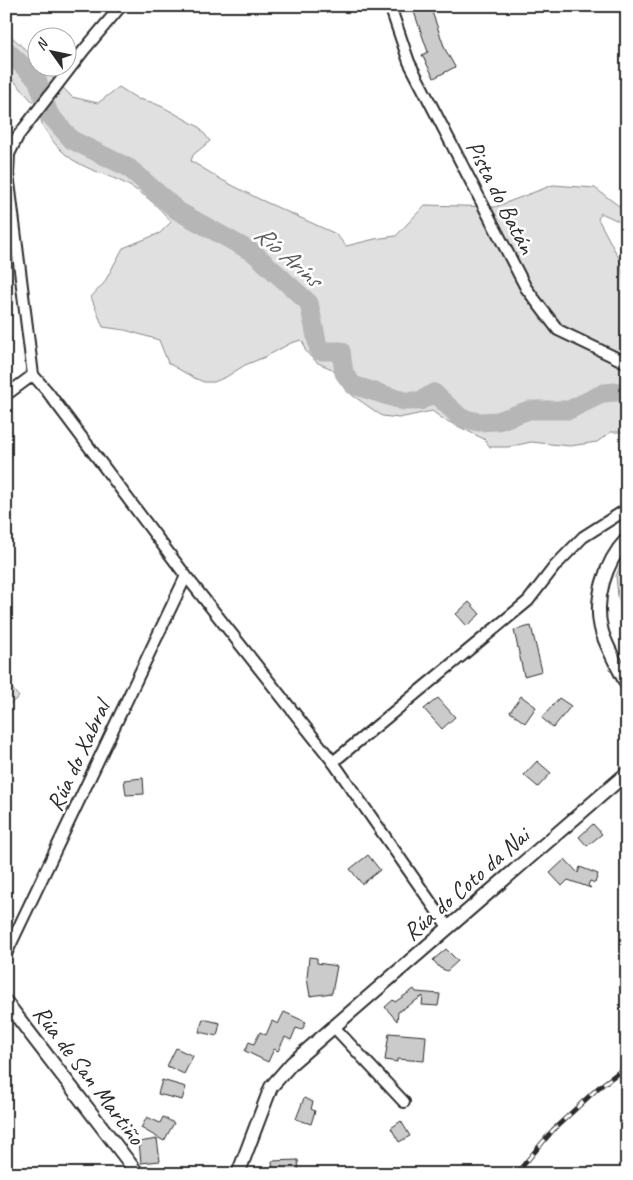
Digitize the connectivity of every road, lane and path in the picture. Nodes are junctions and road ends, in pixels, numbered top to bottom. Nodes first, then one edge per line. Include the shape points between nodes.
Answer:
1 (121, 6) edge
2 (390, 6) edge
3 (627, 362) edge
4 (33, 375) junction
5 (6, 395) edge
6 (627, 509) edge
7 (627, 538) edge
8 (186, 576) junction
9 (627, 685) edge
10 (333, 762) junction
11 (627, 773) edge
12 (448, 927) junction
13 (6, 954) edge
14 (6, 1002) edge
15 (334, 1027) junction
16 (404, 1102) dead end
17 (138, 1174) edge
18 (238, 1174) edge

1 - 4 street via 18,136 9,154 8,174
2 - 3 street, Pista do Batán via 409,62 526,288 558,330
4 - 5 street
4 - 8 street
6 - 10 street via 582,537 528,601
7 - 9 street via 619,546 606,572 599,604 602,632
8 - 10 street
8 - 13 street, Rúa do Xabral
10 - 12 street
11 - 12 street, Rúa do Coto da Nai
12 - 15 street, Rúa do Coto da Nai
14 - 17 street, Rúa de San Martiño
15 - 16 street
15 - 18 street, Rúa do Coto da Nai via 292,1063 272,1087

